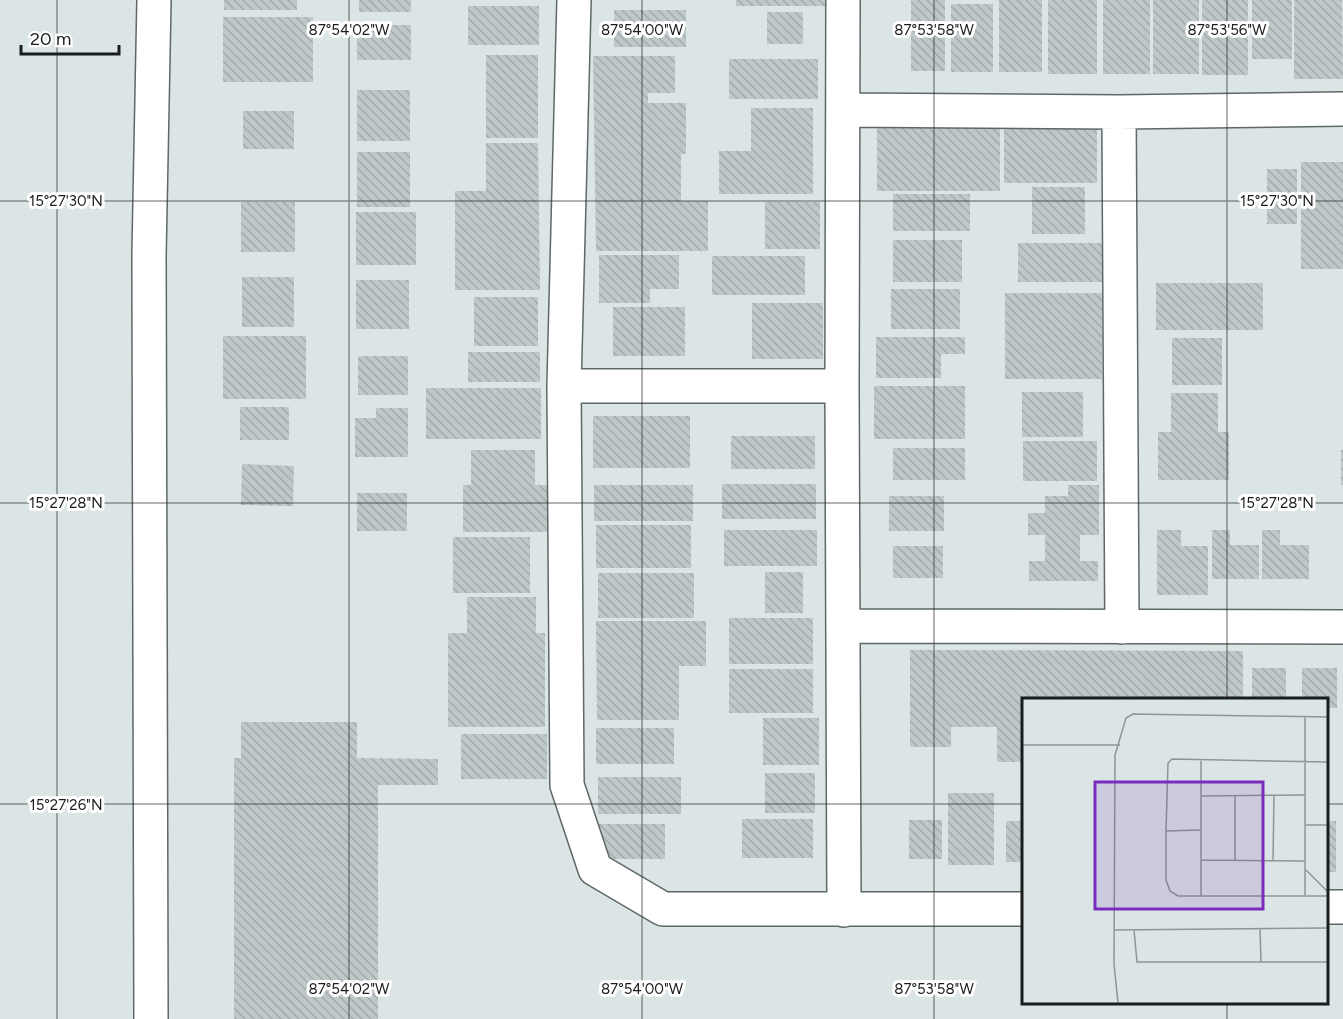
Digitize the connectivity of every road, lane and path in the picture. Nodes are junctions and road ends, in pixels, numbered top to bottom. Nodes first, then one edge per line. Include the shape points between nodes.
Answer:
1 (154, 0) edge
2 (574, 0) edge
3 (843, 0) edge
4 (1343, 109) edge
5 (844, 110) junction
6 (1119, 112) junction
7 (564, 386) junction
8 (842, 386) junction
9 (844, 626) junction
10 (1122, 627) junction
11 (1343, 627) edge
12 (1343, 907) edge
13 (1328, 908) edge
14 (1022, 909) edge
15 (844, 910) junction
16 (151, 1019) edge

1 - 16 street via 149,255
2 - 7 street
3 - 5 street
4 - 6 street
5 - 6 street
5 - 8 street
6 - 10 street
7 - 8 street
7 - 15 street via 567,785 595,869 663,909
8 - 9 street
9 - 10 street
9 - 15 street
10 - 11 street
12 - 13 street
14 - 15 street

